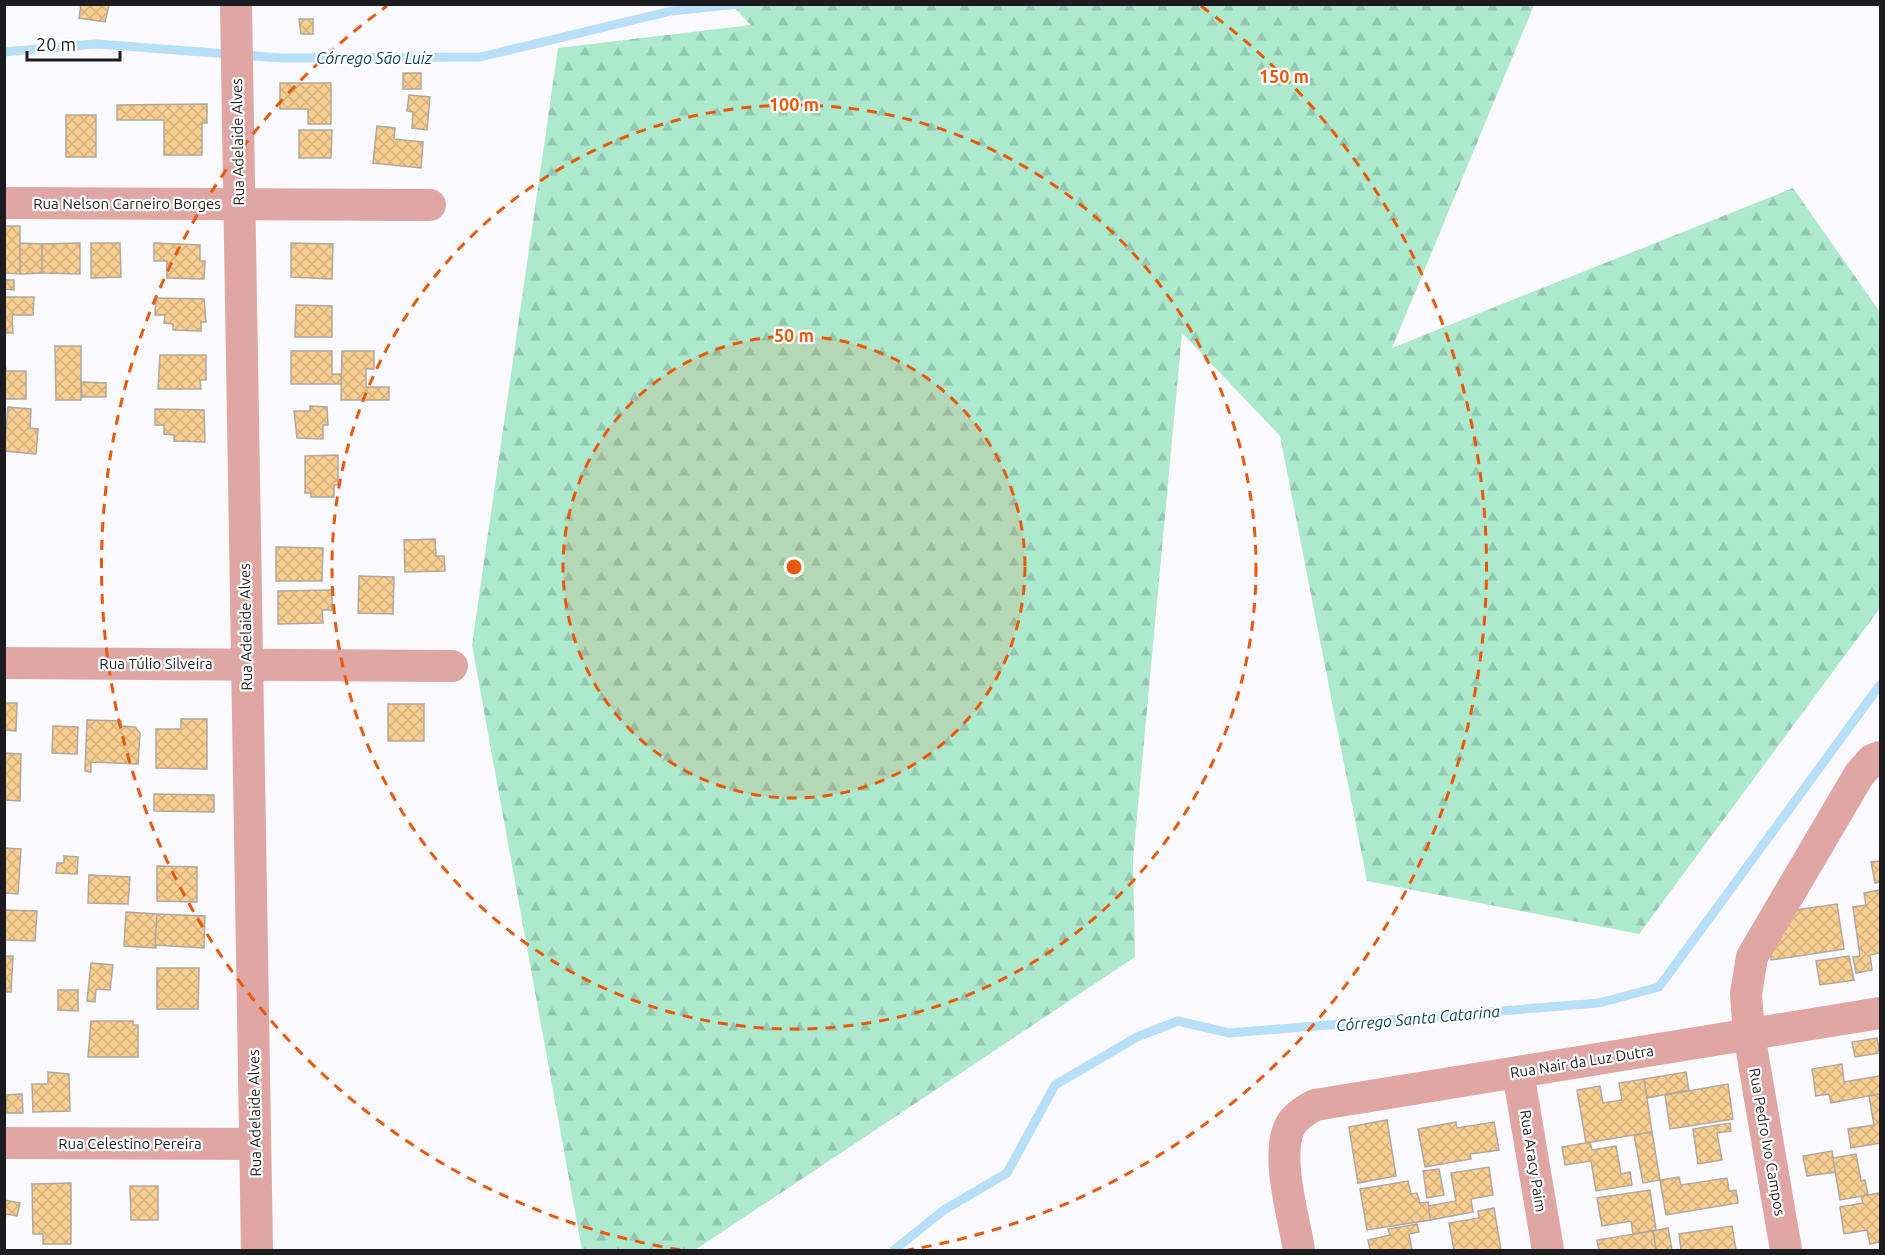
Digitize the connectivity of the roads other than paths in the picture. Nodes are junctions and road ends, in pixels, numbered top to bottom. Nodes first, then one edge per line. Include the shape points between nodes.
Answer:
1 (236, 18) edge
2 (4, 203) edge
3 (240, 204) junction
4 (430, 205) dead end
5 (4, 663) edge
6 (247, 665) junction
7 (452, 666) dead end
8 (1881, 757) edge
9 (1881, 1013) edge
10 (1749, 1035) junction
11 (1518, 1072) junction
12 (4, 1143) edge
13 (255, 1144) junction
14 (257, 1251) edge
15 (1299, 1251) edge
16 (1548, 1251) edge
17 (1786, 1251) edge

1 - 3 street, Rua Adelaide Alves
2 - 3 street, Rua Nelson Carneiro Borges
3 - 4 street, Rua Nelson Carneiro Borges
3 - 6 street, Rua Adelaide Alves
5 - 6 street, Rua Túlio Silveira
6 - 7 street, Rua Túlio Silveira
6 - 13 street, Rua Adelaide Alves
8 - 10 street, Rua Pedro Ivo Campos via 1872,760 1859,775 1752,957 1746,994
9 - 10 street, Rua Nair da Luz Dutra
10 - 11 street, Rua Nair da Luz Dutra
10 - 17 street, Rua Pedro Ivo Campos
11 - 15 street, Rua Nair da Luz Dutra via 1314,1105 1302,1113 1290,1125 1284,1157
11 - 16 street, Rua Aracy Paim
12 - 13 street, Rua Celestino Pereira
13 - 14 street, Rua Adelaide Alves

